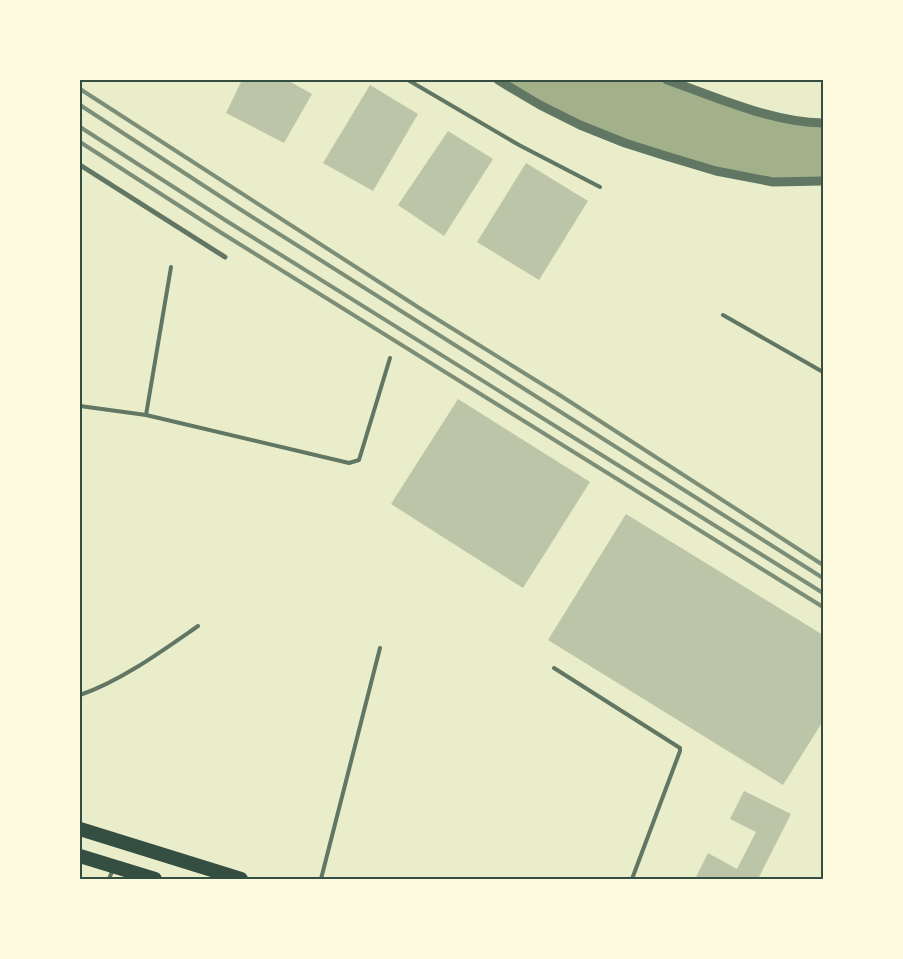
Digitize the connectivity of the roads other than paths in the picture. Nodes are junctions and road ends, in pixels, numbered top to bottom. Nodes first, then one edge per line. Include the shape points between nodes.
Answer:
1 (408, 80) edge
2 (498, 80) edge
3 (668, 80) edge
4 (823, 123) edge
5 (80, 165) edge
6 (823, 181) edge
7 (600, 187) dead end
8 (225, 257) dead end
9 (171, 267) dead end
10 (723, 315) dead end
11 (390, 358) dead end
12 (823, 372) edge
13 (80, 406) edge
14 (146, 415) junction
15 (198, 626) dead end
16 (380, 648) dead end
17 (554, 668) dead end
18 (80, 696) edge
19 (80, 830) edge
20 (80, 856) edge
21 (112, 873) edge
22 (155, 879) edge
23 (241, 879) edge
24 (321, 879) edge
25 (632, 879) edge

1 - 7 lane via 518,145
2 - 6 street via 580,125 666,156 716,171 773,182
3 - 4 street via 763,113
5 - 8 street
9 - 14 lane
10 - 12 lane
11 - 14 lane via 358,460 353,463
13 - 14 lane
15 - 18 lane via 166,649
16 - 24 lane
17 - 25 lane via 680,748
19 - 23 highway
20 - 21 highway
21 - 22 highway

